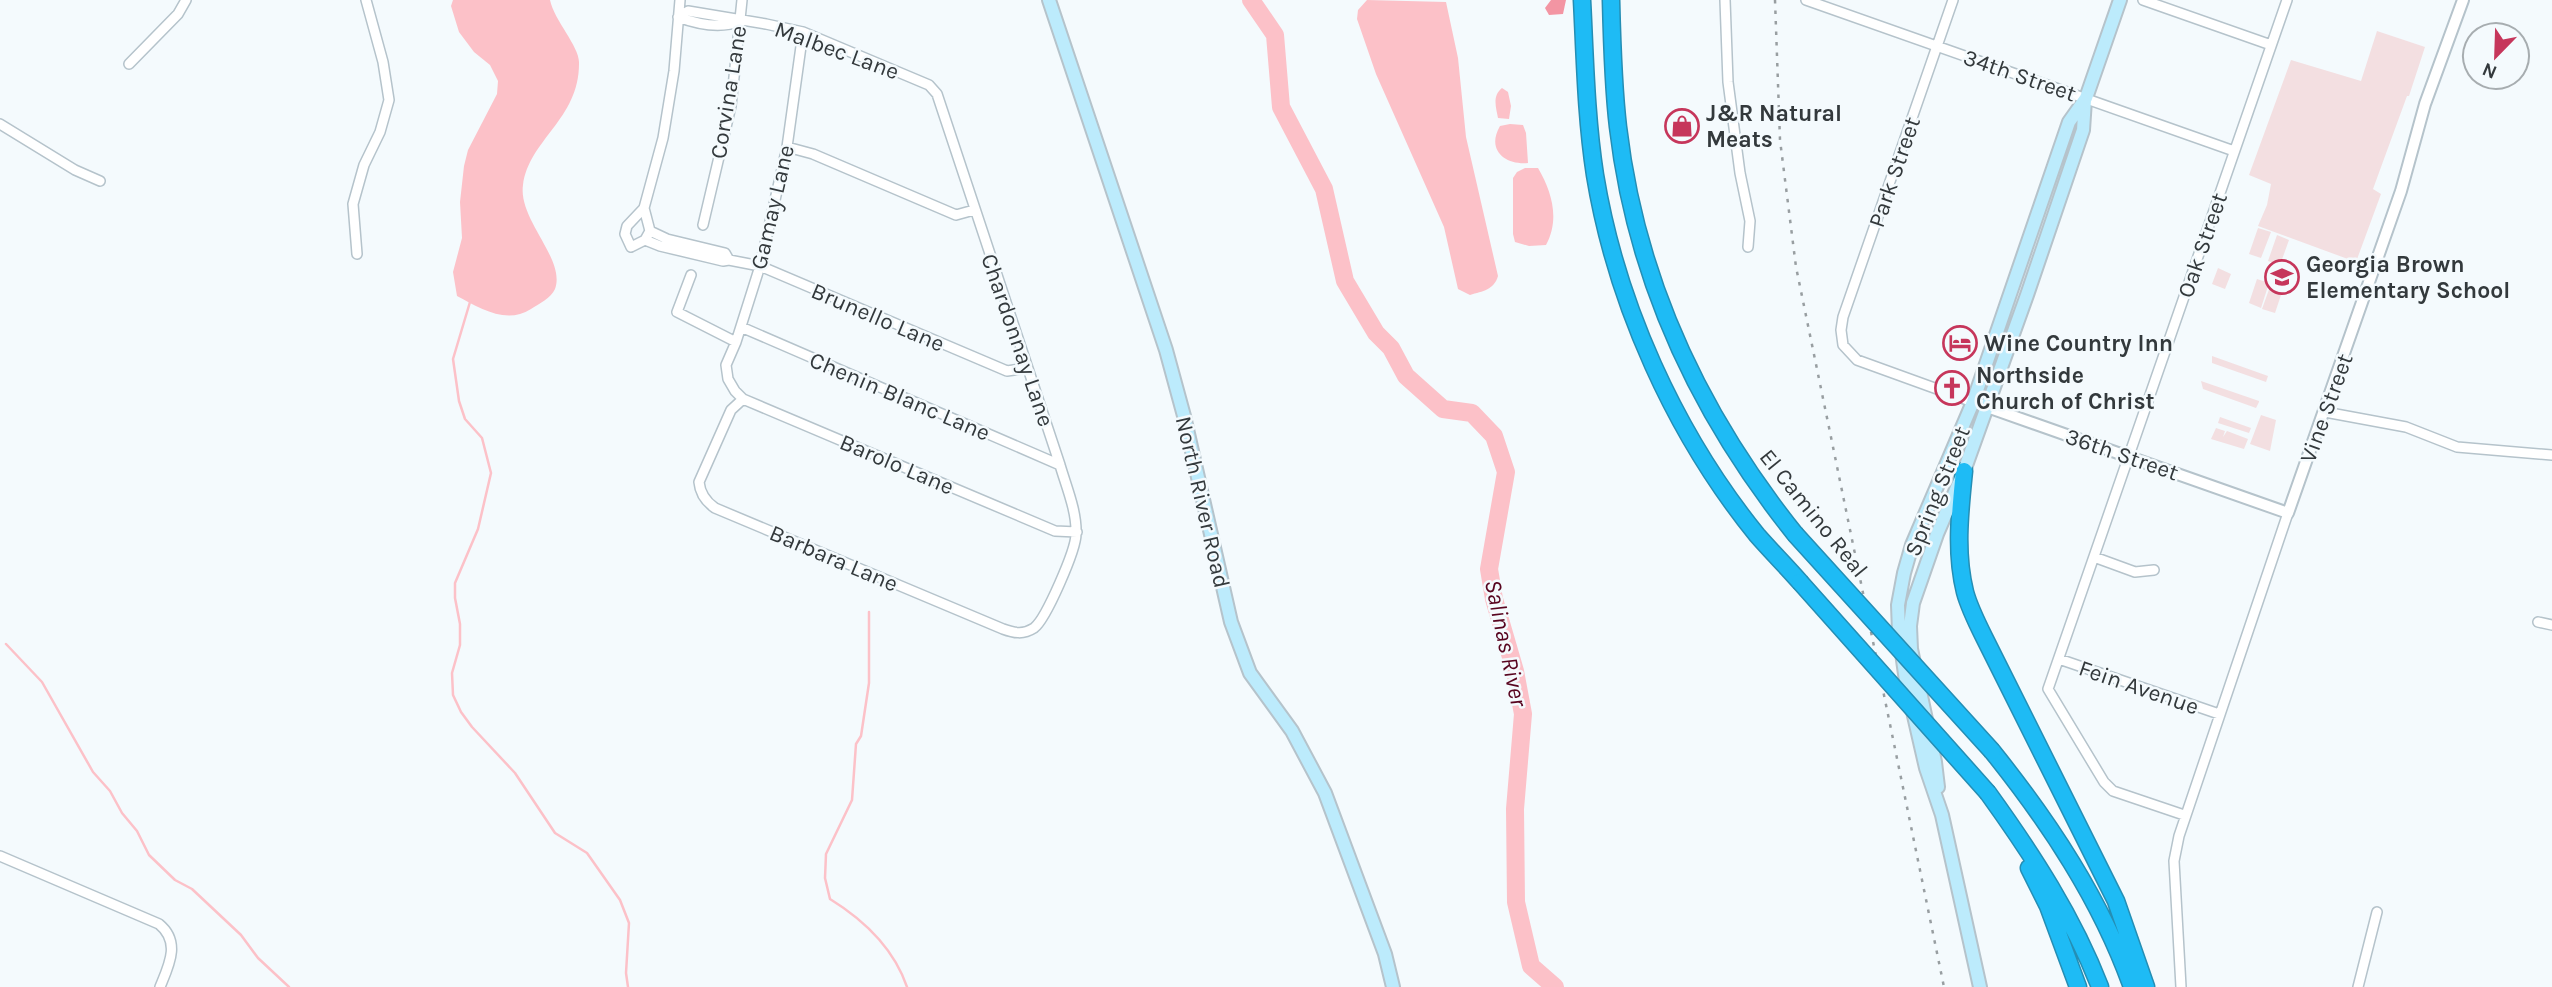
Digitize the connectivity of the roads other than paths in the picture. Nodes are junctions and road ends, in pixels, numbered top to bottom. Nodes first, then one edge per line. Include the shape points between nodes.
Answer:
1 (186, 0) edge
2 (680, 0) edge
3 (742, 0) edge
4 (1049, 0) edge
5 (1582, 0) edge
6 (1611, 0) edge
7 (1726, 0) edge
8 (1806, 0) edge
9 (1953, 0) edge
10 (2120, 0) edge
11 (2143, 0) edge
12 (2287, 0) edge
13 (367, 1) edge
14 (2460, 1) edge
15 (678, 17) junction
16 (740, 21) junction
17 (803, 32) junction
18 (2271, 46) junction
19 (1937, 47) junction
20 (129, 64) dead end
21 (932, 88) joint
22 (2085, 98) junction
23 (0, 124) edge
24 (787, 147) junction
25 (2234, 151) junction
26 (100, 181) dead end
27 (644, 208) junction
28 (974, 210) junction
29 (703, 225) dead end
30 (647, 235) junction
31 (1748, 247) dead end
32 (356, 254) dead end
33 (760, 267) junction
34 (691, 275) dead end
35 (741, 327) junction
36 (736, 342) junction
37 (1843, 345) joint
38 (1027, 368) junction
39 (743, 399) junction
40 (1973, 402) junction
41 (1988, 407) junction
42 (2325, 412) junction
43 (2552, 455) edge
44 (2129, 457) junction
45 (1060, 465) junction
46 (1964, 471) junction
47 (2288, 513) junction
48 (1077, 532) junction
49 (2094, 557) junction
50 (2154, 569) dead end
51 (2538, 622) dead end
52 (2552, 625) edge
53 (2059, 659) junction
54 (2218, 715) junction
55 (1941, 815) junction
56 (2004, 815) junction
57 (2184, 815) junction
58 (0, 856) edge
59 (2376, 912) dead end
60 (160, 987) edge
61 (1393, 987) edge
62 (1980, 987) edge
63 (2078, 987) edge
64 (2100, 987) edge
65 (2132, 987) edge
66 (2147, 987) edge
67 (2181, 987) edge
68 (2358, 987) edge

1 - 20 street
2 - 15 street
3 - 16 street, Corvina Lane
4 - 61 main road, North River Road via 1166,350 1231,622 1250,673 1292,731 1325,793
5 - 56 highway, bridge via 1595,176 1614,255 1668,399 1706,463 1757,534
6 - 65 highway, El Camino Real, bridge via 1618,127 1641,247 1669,328 1725,437 1795,534 2030,798 2073,864
7 - 31 street via 1728,82 1750,221
8 - 19 street, 34th Street
9 - 19 street, Park Street
10 - 22 main road, Spring Street
11 - 18 street
12 - 18 street, Oak Street
13 - 32 street via 390,100 353,204
14 - 42 street, Vine Street
15 - 16 street, Malbec Lane via 730,26
15 - 27 street via 663,138
16 - 17 street, Malbec Lane
16 - 29 street, Corvina Lane via 731,106
17 - 21 street, Malbec Lane
17 - 24 street, Gamay Lane
18 - 25 street, Oak Street
19 - 22 street, 34th Street
19 - 37 street, Park Street via 1843,317
21 - 28 street, Chardonnay Lane
22 - 25 street, 34th Street
22 - 40 main road, Spring Street via 2069,122
22 - 41 main road, Spring Street via 2083,130
23 - 26 street
24 - 28 street via 956,215
24 - 33 street, Gamay Lane
25 - 44 street, Oak Street
27 - 30 street
27 - 30 street, Brunello Lane via 625,234 631,247
28 - 38 street, Chardonnay Lane
30 - 33 street, Brunello Lane via 660,246
33 - 35 street, Gamay Lane
33 - 38 street, Brunello Lane via 1007,371
34 - 36 street via 677,312
35 - 36 street, Gamay Lane
35 - 45 street, Chenin Blanc Lane
36 - 39 street, Gamay Lane via 726,365 728,379
37 - 40 street, 36th Street via 1857,360
38 - 45 street, Chardonnay Lane
39 - 48 street, Barolo Lane via 1055,531
39 - 48 street, Barbara Lane via 731,410 699,482 707,503 1014,634 1034,628 1043,618 1076,545
40 - 41 street, 36th Street
40 - 55 main road, Spring Street via 1912,545 1898,606 1906,681
41 - 44 street, 36th Street
41 - 46 main road, Spring Street
42 - 43 street via 2406,427 2457,447
42 - 47 street, Vine Street
44 - 47 street, 36th Street
44 - 49 street, Oak Street
45 - 48 street, Chardonnay Lane
46 - 55 main road, Spring Street via 1920,580 1910,626
46 - 66 highway via 1959,539 1966,593 1984,638 2116,901
47 - 54 street, Vine Street
49 - 50 street via 2135,572
49 - 53 street, Oak Street
51 - 52 street
53 - 54 street, Fein Avenue
53 - 57 street, Oak Street via 2048,689 2104,782 2113,791
54 - 57 street, Vine Street
55 - 62 main road, Spring Street
56 - 63 highway via 2048,906
56 - 64 highway via 2062,905
57 - 67 street, Vine Street via 2174,861
58 - 60 street via 159,924 167,931 172,953
59 - 68 street

